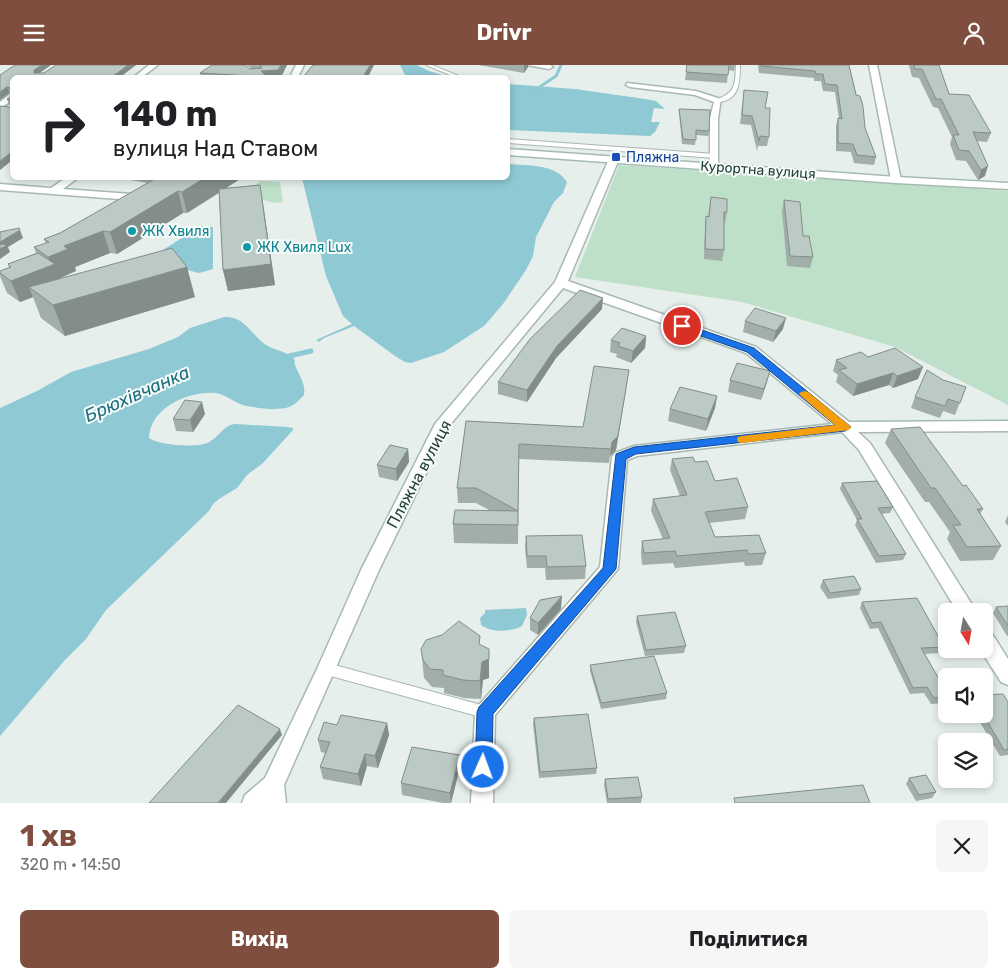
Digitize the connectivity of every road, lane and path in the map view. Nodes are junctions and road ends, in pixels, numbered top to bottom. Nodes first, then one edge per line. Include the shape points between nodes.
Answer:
1 (154, 65) edge
2 (428, 65) edge
3 (531, 65) edge
4 (738, 65) edge
5 (873, 65) edge
6 (549, 67) dead end
7 (141, 75) edge
8 (453, 75) edge
9 (630, 85) dead end
10 (718, 101) junction
11 (510, 141) edge
12 (510, 151) edge
13 (715, 156) junction
14 (614, 159) junction
15 (715, 167) junction
16 (70, 180) edge
17 (896, 180) junction
18 (1008, 186) edge
19 (0, 187) edge
20 (53, 191) junction
21 (144, 198) edge
22 (561, 283) junction
23 (845, 427) junction
24 (1008, 427) edge
25 (962, 603) edge
26 (993, 649) edge
27 (1005, 665) edge
28 (328, 669) junction
29 (485, 712) junction
30 (271, 797) edge
31 (254, 803) edge
32 (482, 803) edge

1 - 7 street
2 - 8 lane
3 - 6 street
4 - 10 lane via 736,89 732,96
5 - 17 street
9 - 10 street via 696,93
10 - 13 street via 714,118
11 - 13 lane
12 - 14 street, Курортна вулиця
13 - 15 street
14 - 15 street, Курортна вулиця
14 - 22 street, Пляжна вулиця
15 - 17 street, Курортна вулиця
16 - 20 street
17 - 18 street, Курортна вулиця
19 - 20 street
20 - 21 street
22 - 23 street via 751,350
22 - 28 street, Пляжна вулиця via 442,424 370,570
23 - 24 street
23 - 25 street via 865,447
23 - 29 street via 634,451 620,457 609,569
26 - 27 street
28 - 29 lane
28 - 30 street, Пляжна вулиця
29 - 32 street
30 - 31 street, Пляжна вулиця

